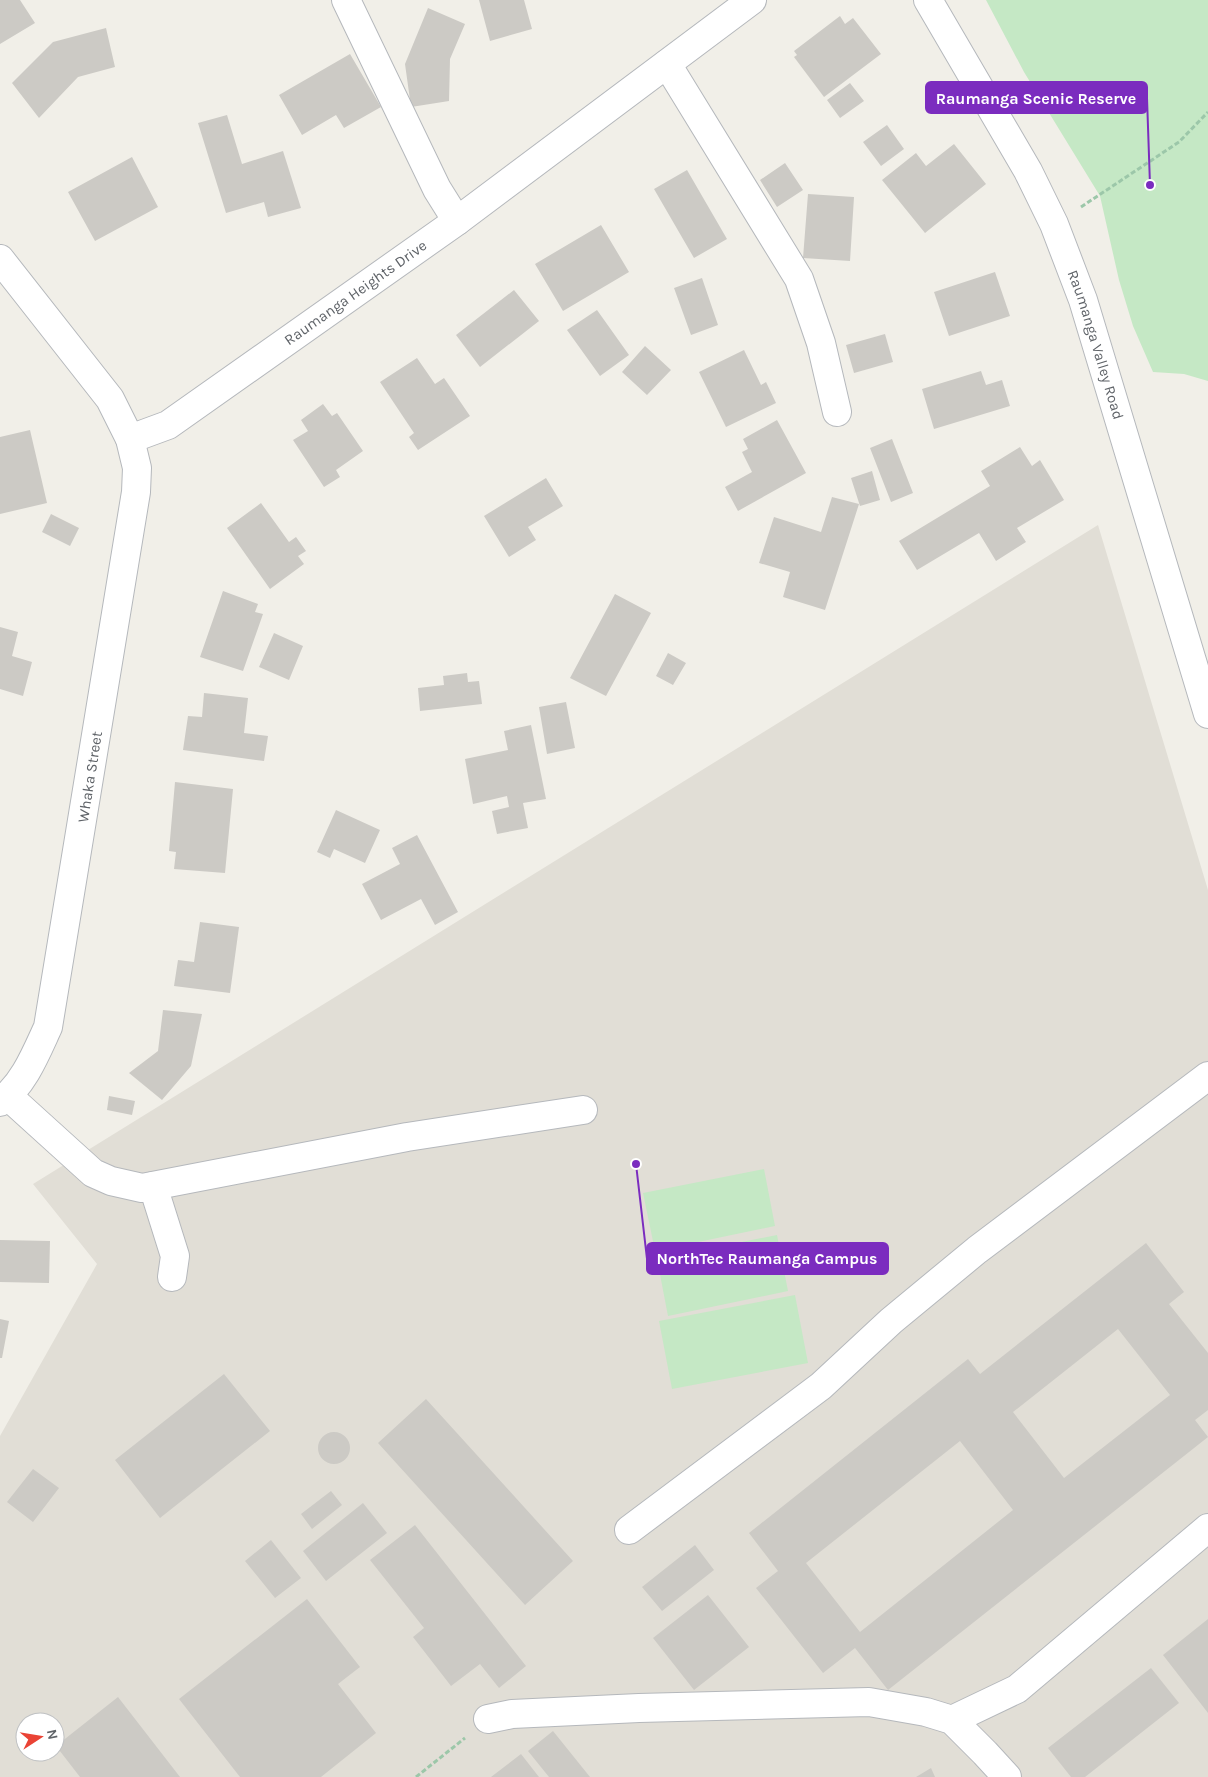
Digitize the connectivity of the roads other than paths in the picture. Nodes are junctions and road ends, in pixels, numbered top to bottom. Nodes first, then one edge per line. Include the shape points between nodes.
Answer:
1 (346, 0) edge
2 (752, 0) edge
3 (928, 0) edge
4 (667, 64) junction
5 (457, 221) junction
6 (0, 259) edge
7 (837, 412) dead end
8 (130, 439) junction
9 (1208, 714) edge
10 (1208, 1076) edge
11 (4, 1099) edge
12 (583, 1110) dead end
13 (153, 1186) junction
14 (172, 1277) dead end
15 (1208, 1528) edge
16 (629, 1530) dead end
17 (488, 1718) road end
18 (952, 1720) junction
19 (1007, 1777) edge

1 - 5 street via 438,189
2 - 4 street, Raumanga Heights Drive
3 - 9 street, Raumanga Valley Road via 1028,171 1054,224 1083,300
4 - 5 street, Raumanga Heights Drive
4 - 7 street via 799,279 821,343
5 - 8 street, Raumanga Heights Drive via 168,425
6 - 8 street via 110,399
8 - 11 street, Whaka Street via 137,468 136,492 48,1027 28,1068
10 - 16 street via 977,1250 891,1321 821,1386
11 - 13 street via 93,1173 142,1188
12 - 13 street via 407,1138
13 - 14 street via 175,1256
15 - 18 street via 1017,1688
17 - 18 street via 639,1708 869,1702
18 - 19 street

